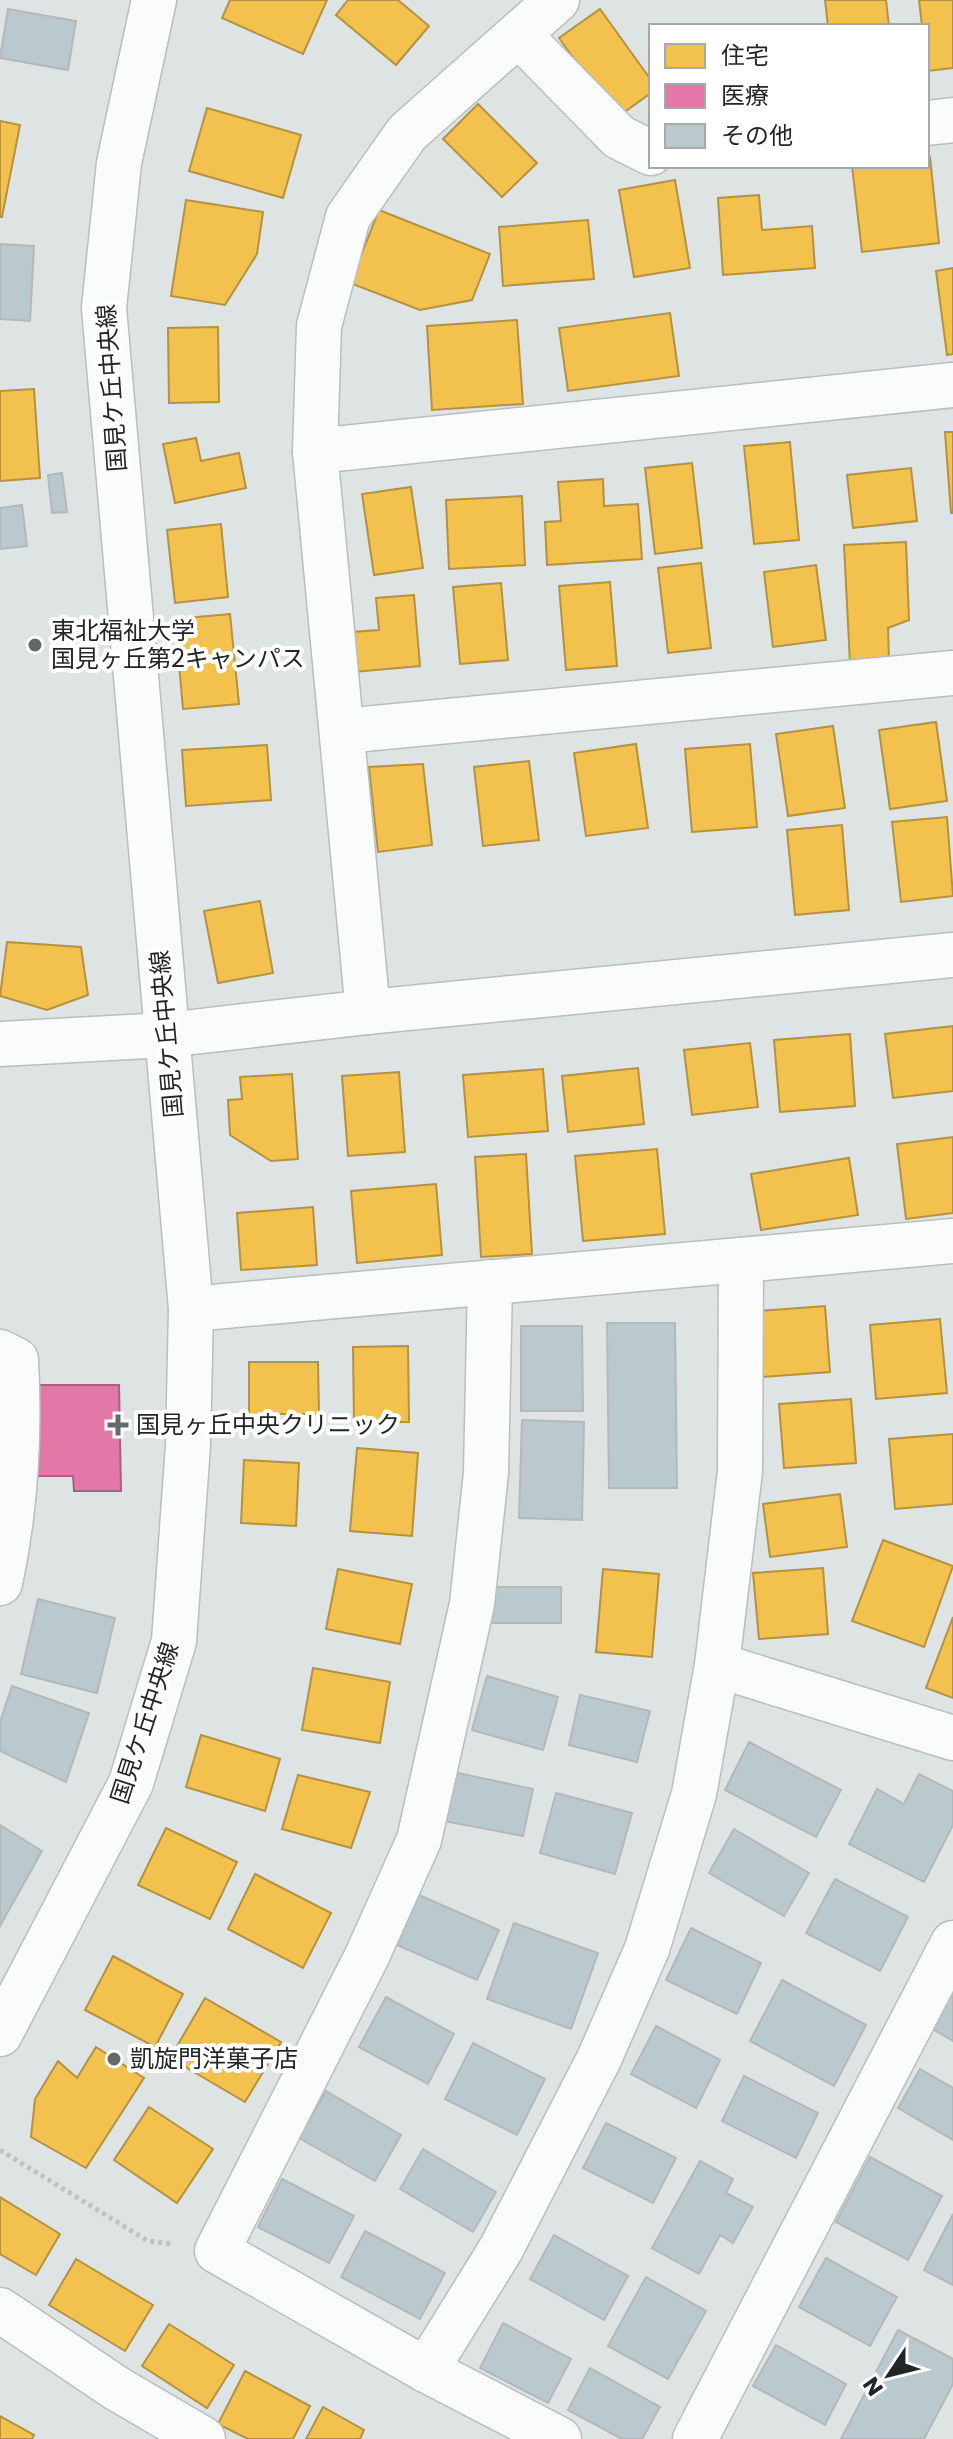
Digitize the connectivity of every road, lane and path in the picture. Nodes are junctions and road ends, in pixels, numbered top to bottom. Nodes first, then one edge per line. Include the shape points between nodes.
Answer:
1 (154, 0) edge
2 (557, 0) edge
3 (519, 35) junction
4 (953, 120) edge
5 (929, 123) edge
6 (649, 152) edge
7 (953, 385) edge
8 (315, 451) junction
9 (953, 673) edge
10 (343, 731) junction
11 (953, 955) edge
12 (368, 1012) junction
13 (166, 1035) junction
14 (0, 1044) edge
15 (953, 1241) edge
16 (741, 1260) junction
17 (490, 1282) junction
18 (191, 1309) junction
19 (0, 1352) edge
20 (0, 1583) edge
21 (717, 1665) junction
22 (953, 1738) edge
23 (953, 1943) edge
24 (0, 2034) edge
25 (0, 2150) edge
26 (217, 2251) junction
27 (0, 2310) edge
28 (426, 2370) junction
29 (203, 2439) edge
30 (559, 2439) edge
31 (695, 2439) edge

1 - 13 street, 国見ケ丘中央線 via 119,163 104,308
2 - 3 street
3 - 6 street via 619,137
3 - 8 street via 407,133 348,217 319,326
4 - 5 street
7 - 8 street
8 - 10 street
9 - 10 street
10 - 12 street
11 - 12 street
12 - 13 street
13 - 14 street
13 - 18 street, 国見ケ丘中央線
15 - 16 street
16 - 17 street
16 - 21 street via 740,1471
17 - 18 street
17 - 26 street via 486,1473 472,1604 419,1840 323,2045
18 - 24 street, 国見ケ丘中央線 via 174,1641 131,1783
19 - 20 street via 16,1360 20,1425 11,1531
21 - 22 street
21 - 28 street via 694,1794 647,1949 599,2059 501,2249
23 - 31 street
25 - 26 path via 148,2241
26 - 28 street
27 - 29 street
28 - 30 street

